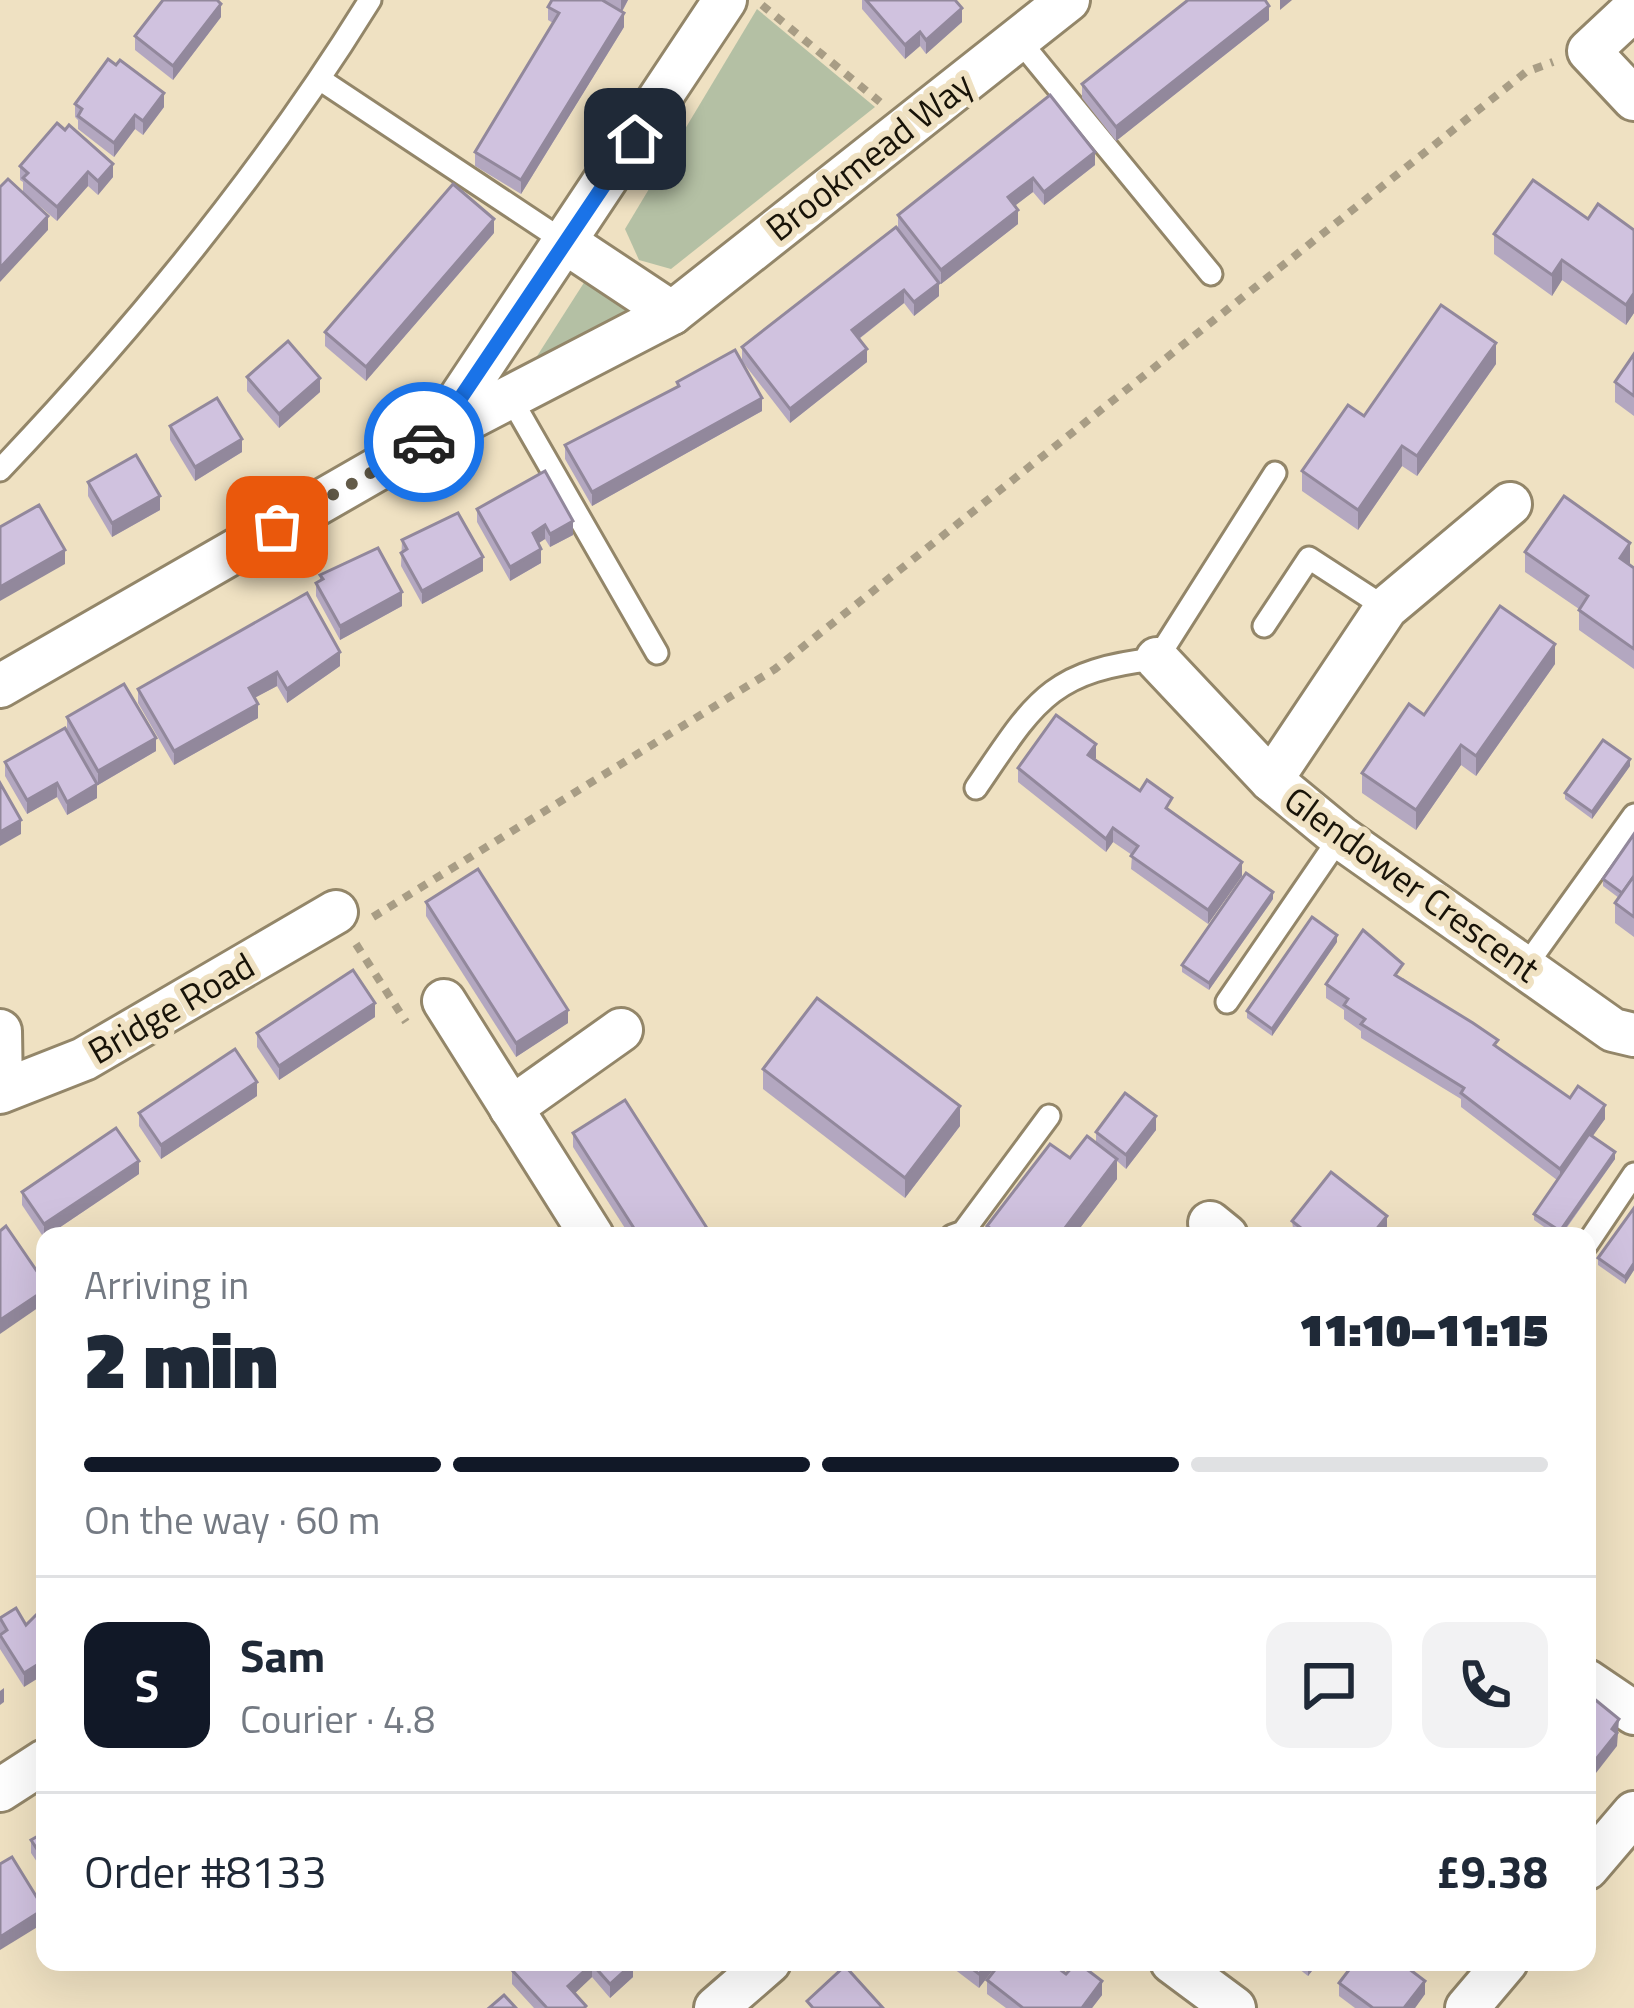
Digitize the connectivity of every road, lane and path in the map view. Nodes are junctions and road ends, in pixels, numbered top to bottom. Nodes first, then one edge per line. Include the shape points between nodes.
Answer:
1 (370, 0) edge
2 (725, 0) edge
3 (756, 0) edge
4 (1068, 0) edge
5 (1634, 9) edge
6 (1018, 39) junction
7 (1589, 51) junction
8 (321, 80) junction
9 (1634, 99) edge
10 (909, 125) junction
11 (568, 244) junction
12 (1210, 274) dead end
13 (672, 313) junction
14 (511, 397) junction
15 (435, 436) junction
16 (0, 470) edge
17 (1275, 472) dead end
18 (1510, 504) dead end
19 (1386, 608) junction
20 (1264, 626) dead end
21 (657, 653) dead end
22 (1157, 659) junction
23 (0, 685) edge
24 (1271, 780) junction
25 (976, 788) dead end
26 (1634, 815) edge
27 (1340, 837) junction
28 (336, 912) joint
29 (1525, 967) junction
30 (444, 1001) dead end
31 (1228, 1001) dead end
32 (621, 1030) dead end
33 (0, 1031) edge
34 (1634, 1035) edge
35 (1, 1092) edge
36 (511, 1108) junction
37 (1049, 1116) dead end
38 (1634, 1174) edge
39 (586, 1227) edge
40 (967, 1227) edge
41 (1596, 1231) edge
42 (1596, 1687) edge
43 (1634, 1713) edge
44 (36, 1767) edge
45 (0, 1790) edge
46 (1634, 1813) edge
47 (1596, 1857) edge
48 (759, 1971) edge
49 (1184, 1971) edge
50 (1498, 1971) edge
51 (716, 2008) edge
52 (1234, 2008) edge
53 (1466, 2008) edge

1 - 8 lane
2 - 11 street, Brookmead Way
3 - 10 path
4 - 6 street, Brookmead Way
5 - 7 street
6 - 10 street, Brookmead Way
6 - 12 lane
7 - 9 street
7 - 28 path via 1526,72 775,669 349,932
8 - 11 lane
8 - 16 lane via 115,349
10 - 13 street, Brookmead Way
11 - 13 street
11 - 15 street, Brookmead Way
13 - 14 street, Brookmead Way
14 - 15 street, Brookmead Way
14 - 21 lane
15 - 23 street, Brookmead Way
17 - 22 lane
18 - 19 street
19 - 20 lane via 1309,558
19 - 24 street
22 - 24 street, Glendower Crescent
22 - 25 lane via 1095,665 1031,707
24 - 27 street, Glendower Crescent
26 - 29 lane
27 - 29 street, Glendower Crescent
27 - 31 lane
28 - 35 street, Bridge Road via 84,1059
29 - 34 street, Glendower Crescent via 1613,1030
30 - 36 street
32 - 36 street
33 - 35 street
36 - 39 street
37 - 40 lane
38 - 41 lane
42 - 43 street
44 - 45 street
46 - 47 street
48 - 51 street
49 - 52 street
50 - 53 street

